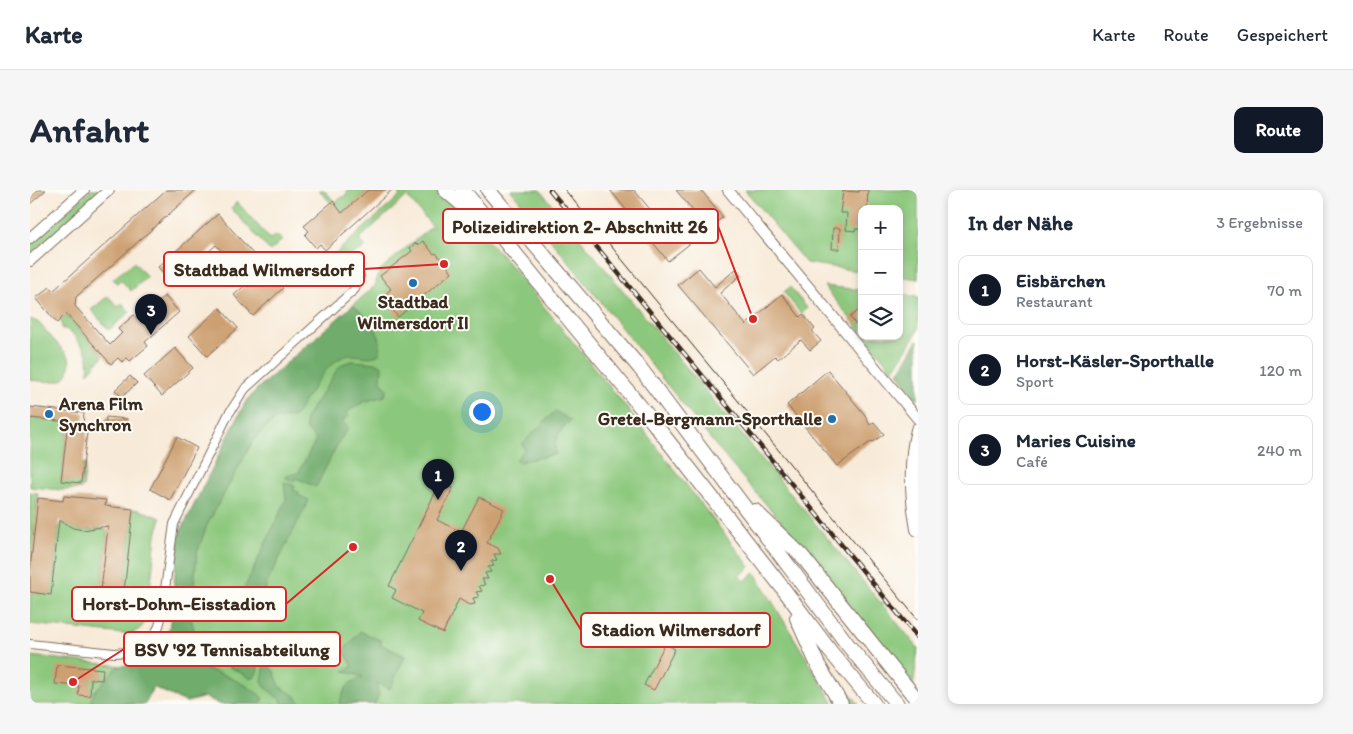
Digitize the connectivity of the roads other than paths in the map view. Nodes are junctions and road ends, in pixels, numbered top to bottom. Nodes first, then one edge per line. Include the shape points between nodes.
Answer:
1 (84, 190) edge
2 (109, 190) edge
3 (445, 190) edge
4 (463, 190) edge
5 (488, 190) edge
6 (496, 190) edge
7 (728, 190) edge
8 (502, 204) junction
9 (30, 238) edge
10 (503, 239) junction
11 (30, 261) edge
12 (360, 276) dead end
13 (918, 419) edge
14 (918, 430) edge
15 (726, 483) junction
16 (918, 529) edge
17 (785, 591) junction
18 (30, 644) edge
19 (918, 701) edge
20 (841, 704) edge
21 (874, 704) edge
22 (897, 704) edge

1 - 9 street
2 - 11 street
3 - 10 highway
4 - 10 highway
5 - 8 highway
6 - 8 highway
7 - 13 street
8 - 15 highway via 640,368
10 - 17 highway via 653,422
12 - 18 street via 355,289 245,389 228,415 176,520 161,618 148,644 128,652 114,653
14 - 16 highway via 913,468
15 - 19 highway via 802,556
15 - 22 highway via 848,646
17 - 20 highway
17 - 21 highway

